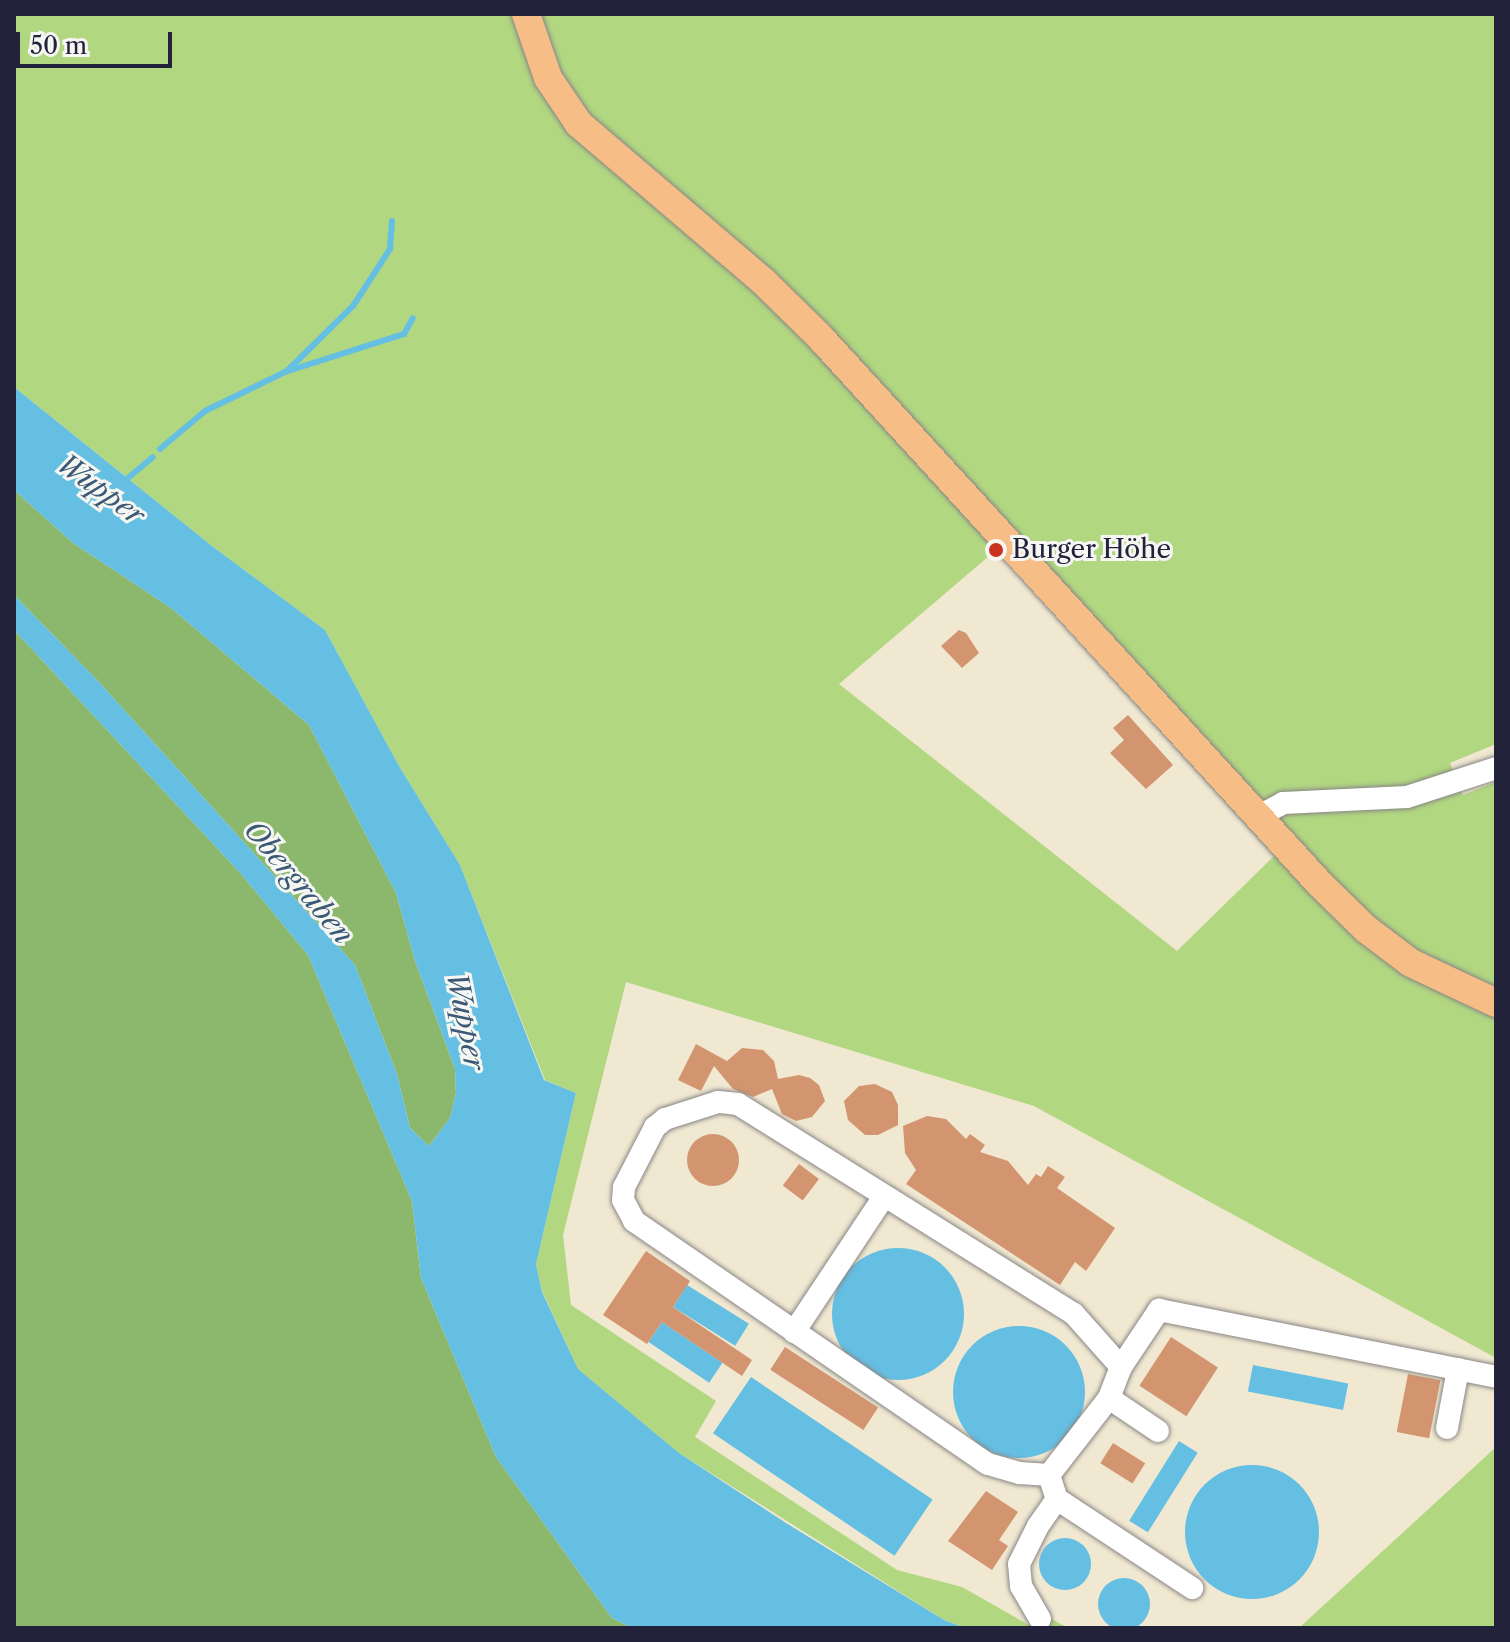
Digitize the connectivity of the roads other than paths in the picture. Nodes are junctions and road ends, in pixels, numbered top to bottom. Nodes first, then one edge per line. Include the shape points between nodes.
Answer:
1 (526, 14) edge
2 (1496, 768) edge
3 (1257, 817) junction
4 (1496, 1003) edge
5 (883, 1198) junction
6 (794, 1332) junction
7 (1121, 1367) junction
8 (1458, 1369) junction
9 (1496, 1377) edge
10 (1109, 1398) junction
11 (1447, 1428) dead end
12 (1158, 1431) dead end
13 (1049, 1475) junction
14 (1057, 1499) junction
15 (1192, 1588) dead end
16 (1040, 1619) dead end

1 - 3 main road via 548,78 579,124 755,274 819,336
2 - 3 lane via 1407,797 1283,803
3 - 4 main road via 1347,911 1411,963
5 - 6 lane
5 - 6 lane via 738,1104 696,1107 655,1127 624,1187 627,1213
5 - 7 lane via 1074,1314
6 - 13 lane via 988,1464
7 - 8 lane via 1159,1310
7 - 10 lane
8 - 9 lane
8 - 11 lane
10 - 12 lane
10 - 13 lane
13 - 14 lane
14 - 15 lane
14 - 16 lane via 1019,1564 1021,1586

